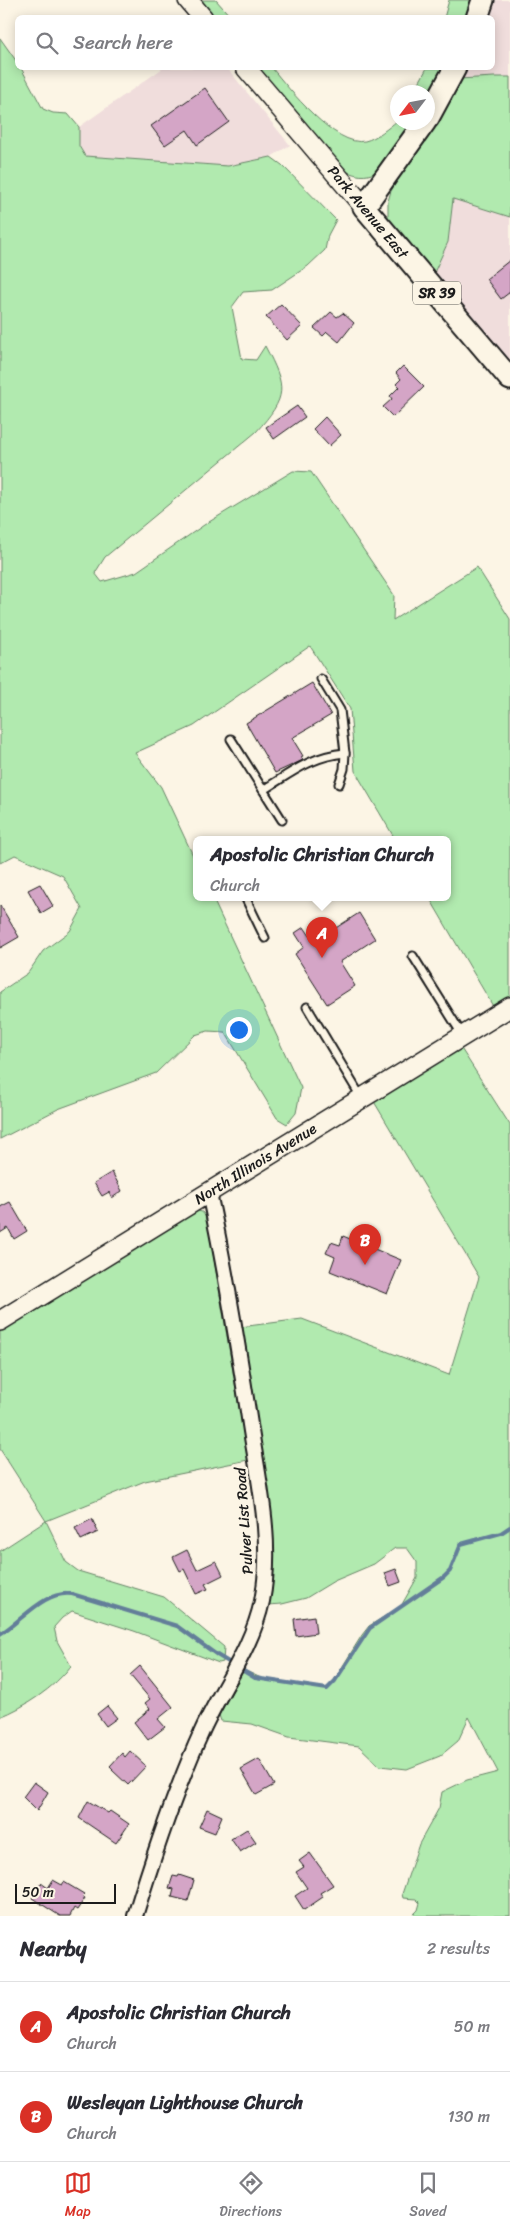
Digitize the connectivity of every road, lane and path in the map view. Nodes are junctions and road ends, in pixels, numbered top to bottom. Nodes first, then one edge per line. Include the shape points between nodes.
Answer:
1 (188, 0) edge
2 (483, 0) edge
3 (200, 15) edge
4 (478, 15) edge
5 (248, 70) edge
6 (454, 70) edge
7 (435, 105) edge
8 (419, 130) edge
9 (364, 207) junction
10 (510, 379) edge
11 (321, 679) dead end
12 (231, 739) dead end
13 (345, 753) junction
14 (339, 784) dead end
15 (263, 790) junction
16 (282, 820) dead end
17 (247, 901) edge
18 (265, 938) dead end
19 (413, 956) dead end
20 (510, 1006) edge
21 (306, 1007) dead end
22 (463, 1036) junction
23 (362, 1099) junction
24 (209, 1193) junction
25 (0, 1321) edge
26 (135, 1916) edge

1 - 3 street
2 - 4 main road
5 - 9 street, Park Avenue East
6 - 7 main road
8 - 9 main road
9 - 10 main road, Park Avenue East / SR 39
11 - 13 lane via 340,710
12 - 15 lane
13 - 14 lane
13 - 15 lane via 327,754 309,761
15 - 16 lane
17 - 18 lane
19 - 22 lane
20 - 22 street, North Illinois Avenue
21 - 23 lane
22 - 23 street, North Illinois Avenue
23 - 24 street, North Illinois Avenue
24 - 25 street, North Illinois Avenue
24 - 26 street, Pulver List Road via 260,1488 266,1570 254,1629 202,1731 161,1836

